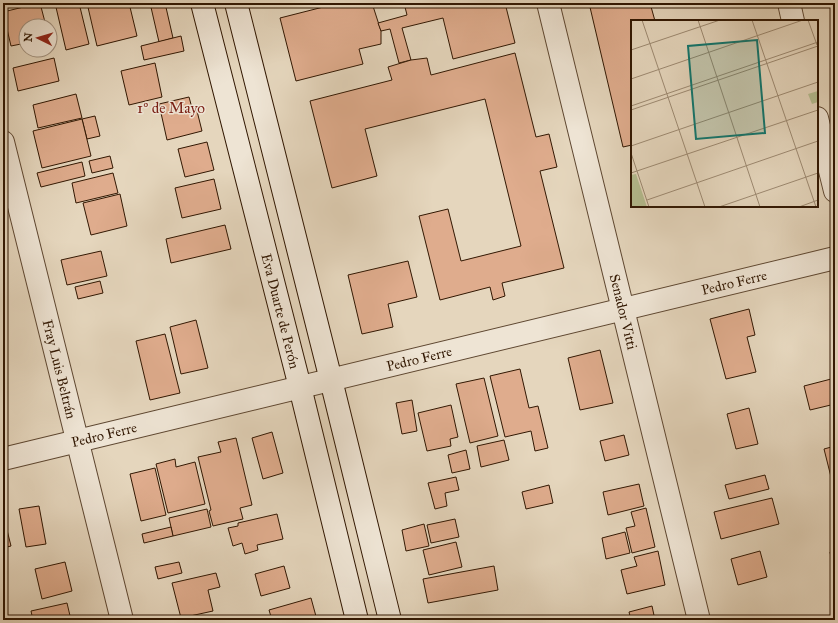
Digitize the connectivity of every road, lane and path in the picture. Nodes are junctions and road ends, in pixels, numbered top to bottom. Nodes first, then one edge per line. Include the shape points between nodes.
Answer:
1 (202, 3) edge
2 (236, 3) edge
3 (548, 3) edge
4 (789, 3) edge
5 (793, 20) edge
6 (818, 122) edge
7 (3, 142) edge
8 (835, 191) edge
9 (835, 258) edge
10 (623, 310) junction
11 (331, 380) junction
12 (300, 387) junction
13 (77, 441) junction
14 (3, 459) edge
15 (122, 620) edge
16 (357, 620) edge
17 (390, 620) edge
18 (699, 620) edge

1 - 12 street, Eva Duarte de Perón
2 - 11 street
3 - 10 street, Senador Vitti
4 - 5 street
6 - 8 street
7 - 13 street, Fray Luis Beltrán
9 - 10 street, Pedro Ferre
10 - 11 street, Pedro Ferre
10 - 18 street, Senador Vitti
11 - 12 street, Pedro Ferre
11 - 17 street
12 - 13 street, Pedro Ferre
12 - 16 street, Eva Duarte de Perón
13 - 14 street, Pedro Ferre
13 - 15 street, Fray Luis Beltrán

